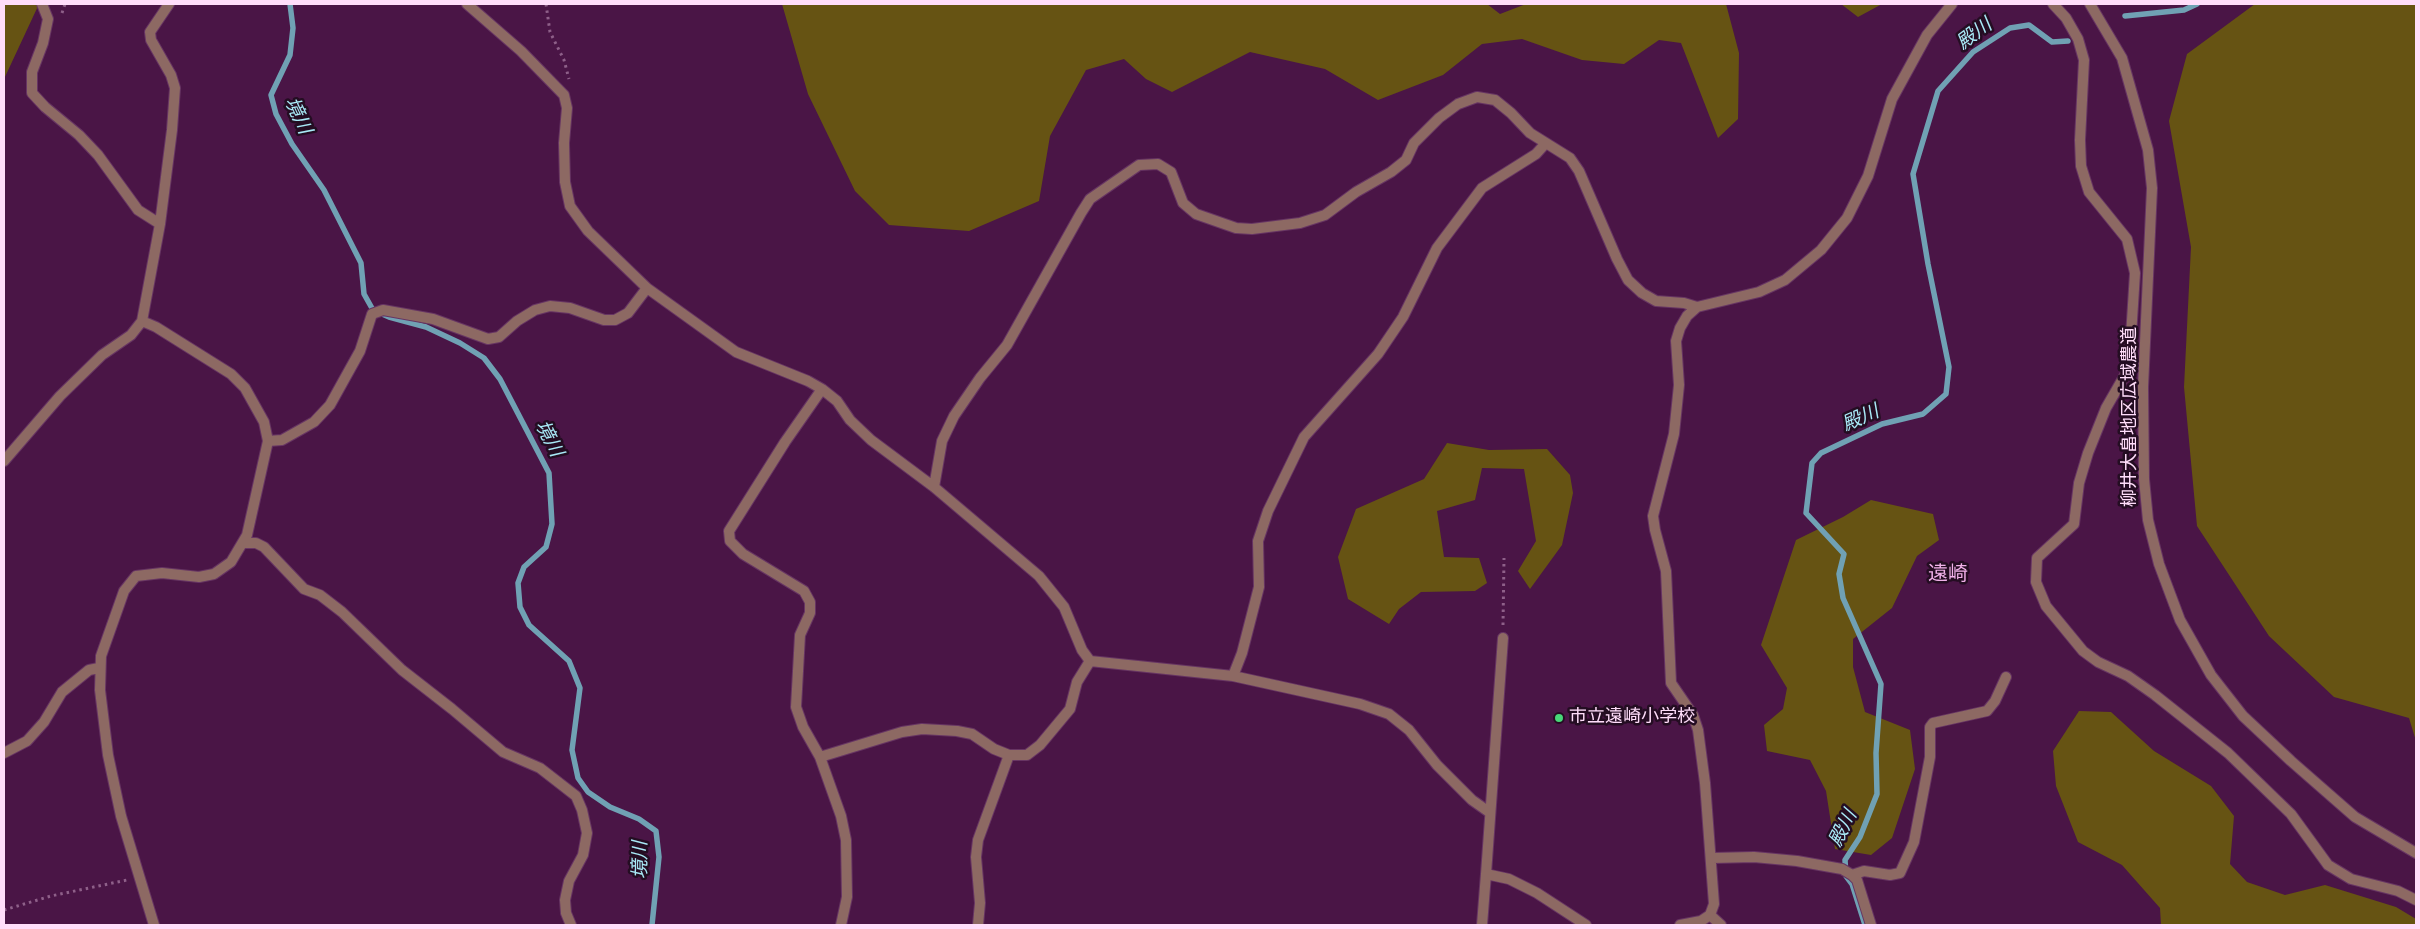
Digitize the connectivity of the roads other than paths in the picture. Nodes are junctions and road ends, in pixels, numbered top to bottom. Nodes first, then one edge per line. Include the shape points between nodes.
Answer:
1 (42, 4) edge
2 (168, 4) edge
3 (467, 4) edge
4 (1952, 4) edge
5 (2053, 4) edge
6 (2090, 4) edge
7 (1545, 144) junction
8 (160, 224) junction
9 (647, 288) junction
10 (1697, 306) junction
11 (142, 320) junction
12 (822, 389) junction
13 (268, 441) junction
14 (4, 461) edge
15 (934, 487) junction
16 (244, 543) junction
17 (1503, 638) road end
18 (1090, 661) junction
19 (99, 668) junction
20 (1233, 676) junction
21 (2006, 677) dead end
22 (4, 753) edge
23 (1009, 755) junction
24 (820, 757) junction
25 (1489, 812) junction
26 (2416, 853) edge
27 (1712, 858) junction
28 (1486, 874) junction
29 (1852, 874) junction
30 (2416, 900) edge
31 (1710, 915) junction
32 (154, 925) edge
33 (571, 925) edge
34 (841, 925) edge
35 (978, 925) edge
36 (1482, 925) edge
37 (1586, 925) edge
38 (1680, 925) edge
39 (1722, 925) edge
40 (1872, 925) edge

1 - 8 street via 48,19 32,72 32,93 98,155 138,210
2 - 8 street via 150,32 175,88
3 - 9 street via 521,51 564,95 567,108 565,182 570,206 588,231
4 - 10 street via 1927,35 1892,99 1868,176 1847,218 1821,250 1785,280 1768,288
5 - 30 street via 2078,39 2084,60 2081,166 2089,192 2127,239 2135,273 2129,368 2106,408 2088,453 2078,483 2074,524 2037,558 2036,582 2046,606 2083,650 2155,694 2228,753 2291,814 2328,865 2350,879 2398,891
6 - 26 street, 柳井大畠地区広域農道 via 2122,58 2148,150 2152,188 2143,387 2144,478 2148,520 2159,564 2180,620 2211,675 2243,716 2355,817
7 - 10 street via 1570,158 1579,171 1628,280 1656,301
7 - 15 street via 1495,100 1476,97 1458,104 1439,118 1414,144 1406,160 1391,172 1356,192 1326,215 1300,223 1252,229 1236,228 1196,214 1183,203 1171,172 1158,164 1139,165 1090,199 1081,213 1008,346 980,378 954,416 942,440
7 - 20 street via 1536,154 1482,188 1437,248 1403,317 1378,354 1304,437 1268,511 1258,541 1259,587
8 - 11 street
9 - 12 street via 736,352
9 - 13 street via 628,313 615,320 550,306 535,310 499,337 488,339 433,319 383,310 372,314 360,351 330,405 314,422 282,440
10 - 27 street via 1684,322 1676,341 1679,385 1674,434 1653,516 1666,571 1671,683 1693,715 1698,730
11 - 13 street via 231,374 245,388 264,422
11 - 14 street via 131,335 102,355 60,396
12 - 15 street via 870,440
12 - 24 street via 729,531 730,541 743,554 804,591 810,602 810,614 800,634 796,707
13 - 16 street
15 - 18 street via 1039,576 1064,607
16 - 19 street via 230,562 214,574 199,577 151,573 136,576 124,590 100,656
16 - 33 street via 256,543 264,548 304,589 320,595 342,612 402,670 503,752 540,768 576,796 587,833 583,855 569,881 565,900
17 - 25 street
18 - 20 street
18 - 23 street via 1077,682 1070,709 1040,745 1027,754
19 - 22 street via 89,670 62,692 44,722 27,741
19 - 32 street via 108,755 138,878
20 - 25 street via 1360,704 1388,714 1409,730 1437,765 1472,800
21 - 29 street via 1987,711 1933,723 1930,727 1930,757 1916,834 1900,873 1890,875 1864,871
23 - 24 street via 972,734 922,729
23 - 35 street via 978,840
24 - 34 street via 846,840 847,896
25 - 28 street
27 - 29 street via 1797,861 1842,869
27 - 31 street via 1714,904
28 - 36 street
28 - 37 street via 1509,879 1537,893
29 - 40 street
31 - 38 street via 1702,921
31 - 39 street

